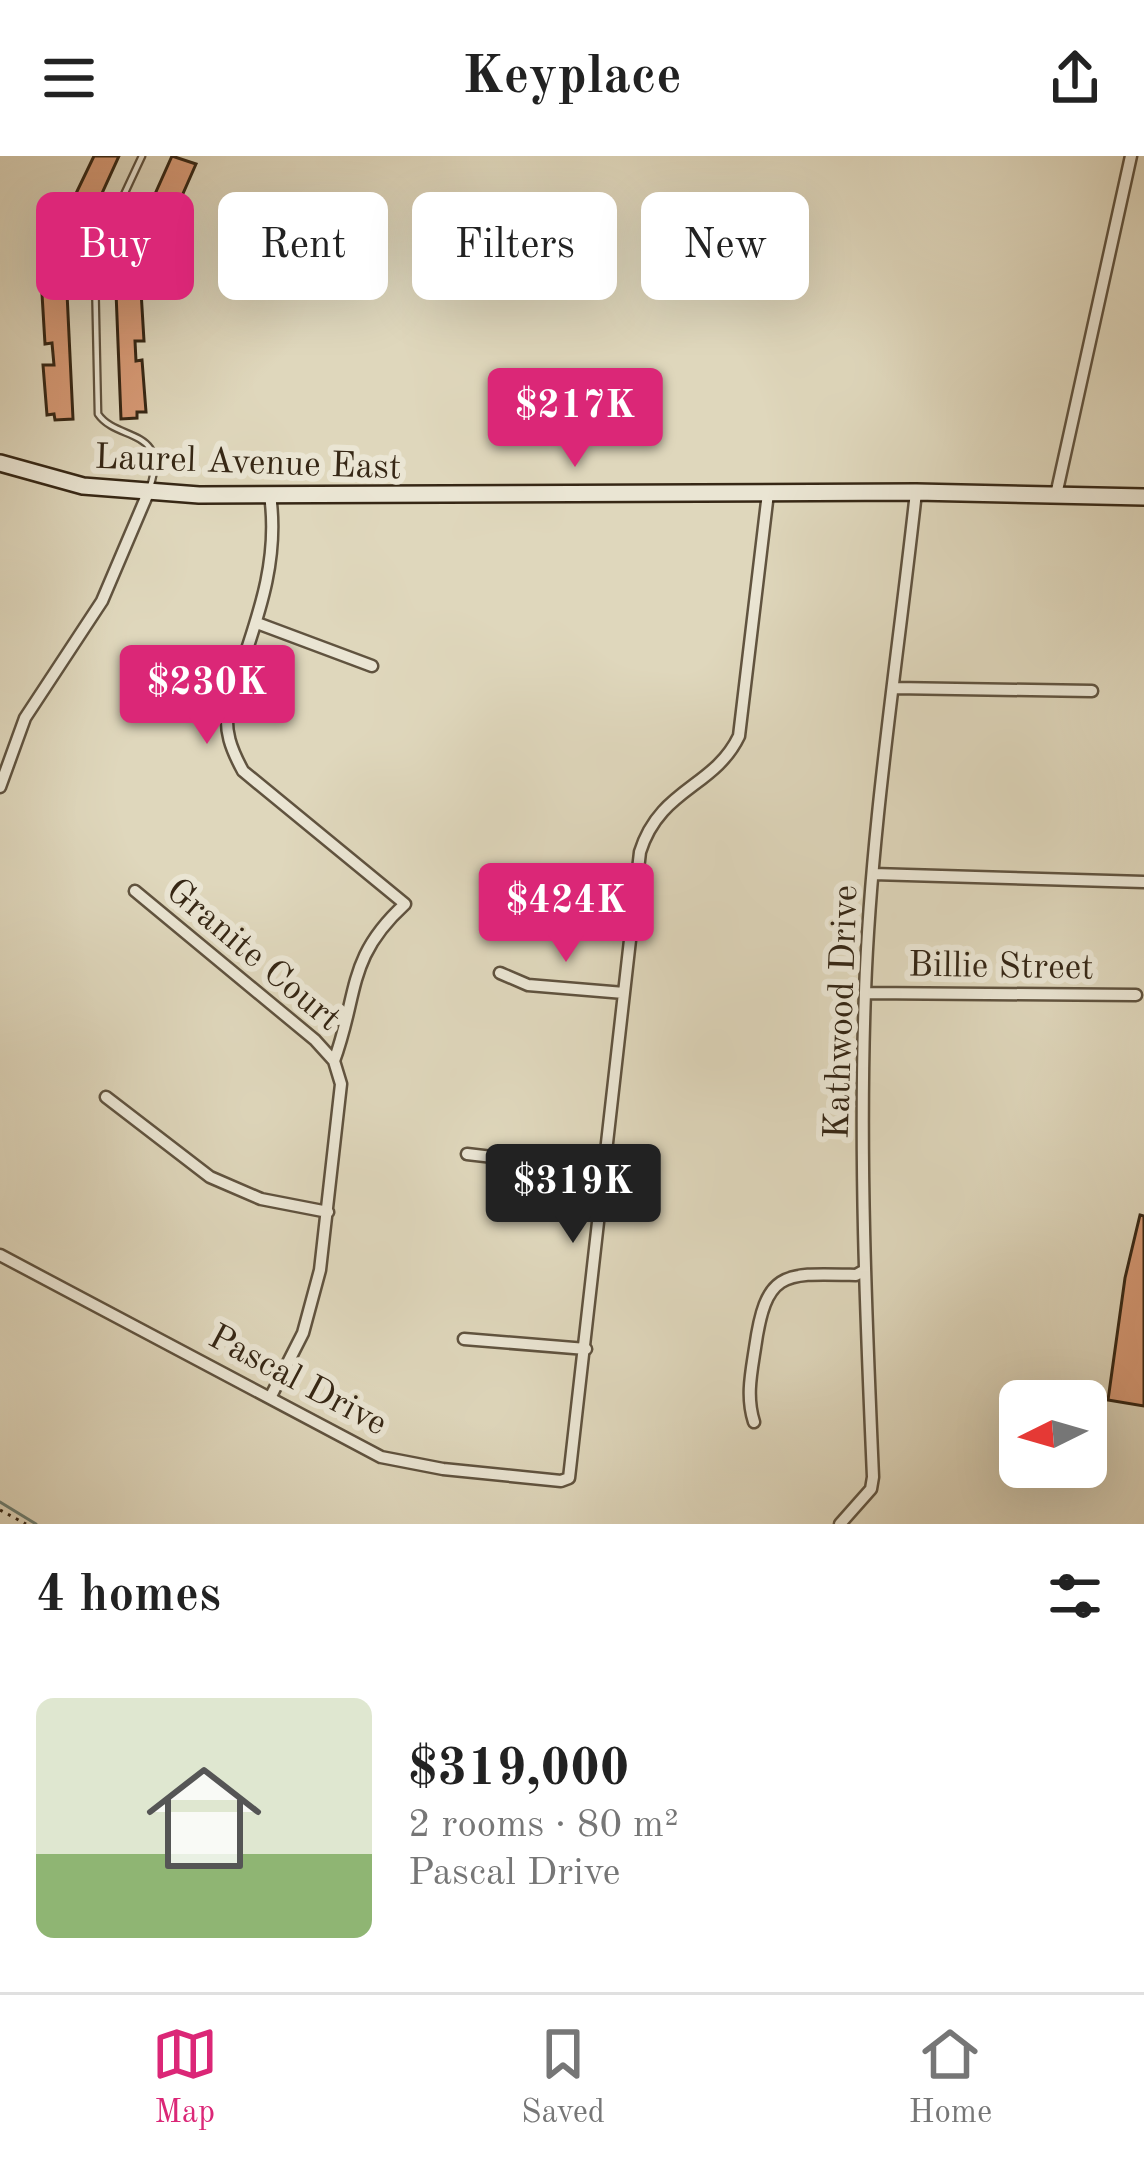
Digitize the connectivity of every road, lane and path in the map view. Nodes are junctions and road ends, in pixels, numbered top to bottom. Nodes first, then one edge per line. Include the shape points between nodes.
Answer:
1 (142, 156) edge
2 (1131, 156) edge
3 (0, 464) edge
4 (916, 492) junction
5 (148, 493) junction
6 (768, 493) junction
7 (269, 495) junction
8 (1056, 495) junction
9 (1144, 497) edge
10 (256, 623) junction
11 (372, 666) dead end
12 (894, 688) junction
13 (1092, 691) dead end
14 (0, 787) edge
15 (873, 874) junction
16 (1144, 882) edge
17 (135, 891) dead end
18 (500, 974) dead end
19 (624, 993) junction
20 (865, 993) junction
21 (1136, 995) dead end
22 (334, 1061) junction
23 (106, 1097) dead end
24 (467, 1154) dead end
25 (605, 1170) junction
26 (328, 1212) junction
27 (0, 1255) edge
28 (863, 1271) junction
29 (464, 1339) dead end
30 (586, 1349) junction
31 (270, 1398) junction
32 (754, 1422) dead end
33 (0, 1510) edge
34 (26, 1524) edge
35 (840, 1524) edge

1 - 5 lane via 95,273 98,414 152,453
2 - 8 street
3 - 5 street, Laurel Avenue East via 65,483
4 - 6 street, Laurel Avenue East
4 - 8 street, Laurel Avenue East
4 - 12 street, Kathwood Drive
5 - 7 street, Laurel Avenue East
5 - 14 street via 102,601 25,718
6 - 7 street, Laurel Avenue East
6 - 19 street, Pascal Drive via 739,736 716,767 667,804 644,839
7 - 10 street via 272,561
8 - 9 street, Laurel Avenue East
10 - 11 street
10 - 22 street via 228,707 232,750 243,770 405,904 358,965
12 - 13 street
12 - 15 street, Kathwood Drive
15 - 16 street
15 - 20 street, Kathwood Drive
17 - 22 street, Granite Court
18 - 19 street via 528,985
19 - 25 street, Pascal Drive
20 - 21 street, Billie Street
20 - 28 street, Kathwood Drive
22 - 26 street via 341,1084
23 - 26 street via 210,1177
24 - 25 street
25 - 30 street, Pascal Drive
26 - 31 street via 312,1304
27 - 31 street, Pascal Drive
28 - 32 street via 790,1277 767,1294 749,1392
28 - 35 street, Kathwood Drive via 872,1490
29 - 30 street
30 - 31 street, Pascal Drive via 569,1478 561,1481 381,1457
33 - 34 path

